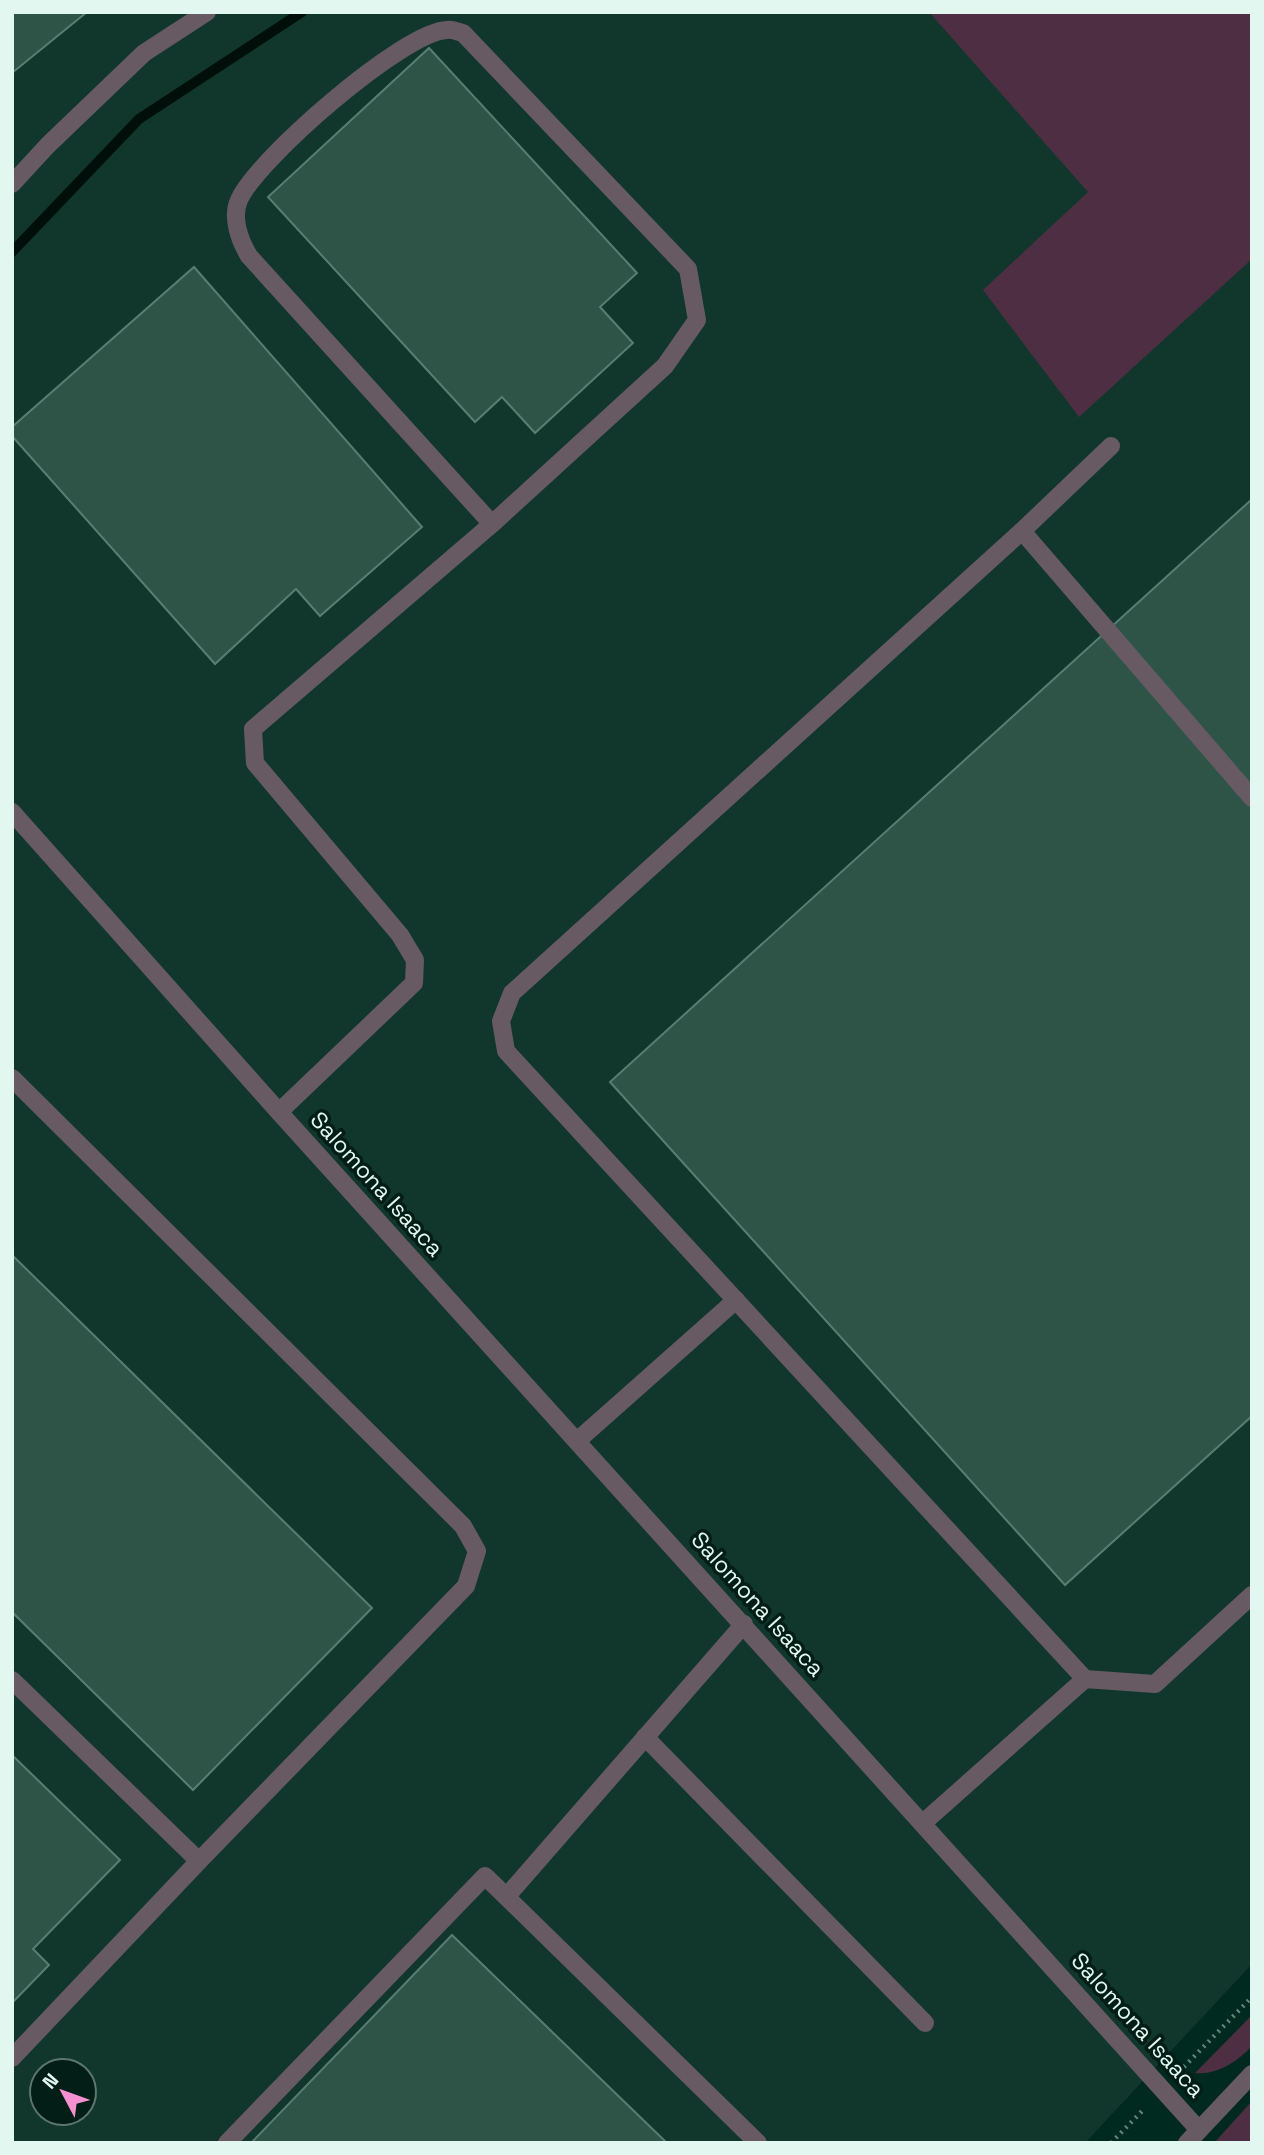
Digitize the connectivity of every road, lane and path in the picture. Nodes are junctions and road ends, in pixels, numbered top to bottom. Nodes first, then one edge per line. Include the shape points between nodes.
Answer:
1 (207, 12) edge
2 (12, 184) edge
3 (1111, 446) dead end
4 (492, 524) junction
5 (1022, 531) junction
6 (1252, 797) edge
7 (12, 813) edge
8 (12, 1078) edge
9 (279, 1112) junction
10 (736, 1300) junction
11 (577, 1441) junction
12 (1252, 1595) edge
13 (744, 1624) junction
14 (1085, 1679) junction
15 (12, 1680) edge
16 (645, 1737) junction
17 (923, 1823) junction
18 (200, 1861) junction
19 (507, 1896) junction
20 (925, 2023) dead end
21 (12, 2058) edge
22 (1252, 2074) edge
23 (1193, 2136) edge
24 (227, 2143) edge
25 (758, 2143) edge

1 - 2 street via 144,53
3 - 5 street
4 - 4 street via 249,256 238,237 238,201 262,168 326,106 388,56 446,29 463,33 688,269 697,320 665,366
4 - 9 street via 253,730 255,763 400,935 415,960 414,984
5 - 6 street
5 - 10 street via 512,993 500,1021 506,1051
7 - 9 street, Salomona Isaaca
8 - 18 street via 463,1526 477,1551 466,1586
9 - 11 street, Salomona Isaaca
10 - 11 street
10 - 14 street
11 - 13 street, Salomona Isaaca
12 - 14 street via 1155,1684
13 - 16 street
13 - 17 street, Salomona Isaaca
14 - 17 street
15 - 18 street
16 - 19 street
16 - 20 street
17 - 23 street, Salomona Isaaca
18 - 21 street
19 - 24 street via 485,1875
19 - 25 street
22 - 23 street

